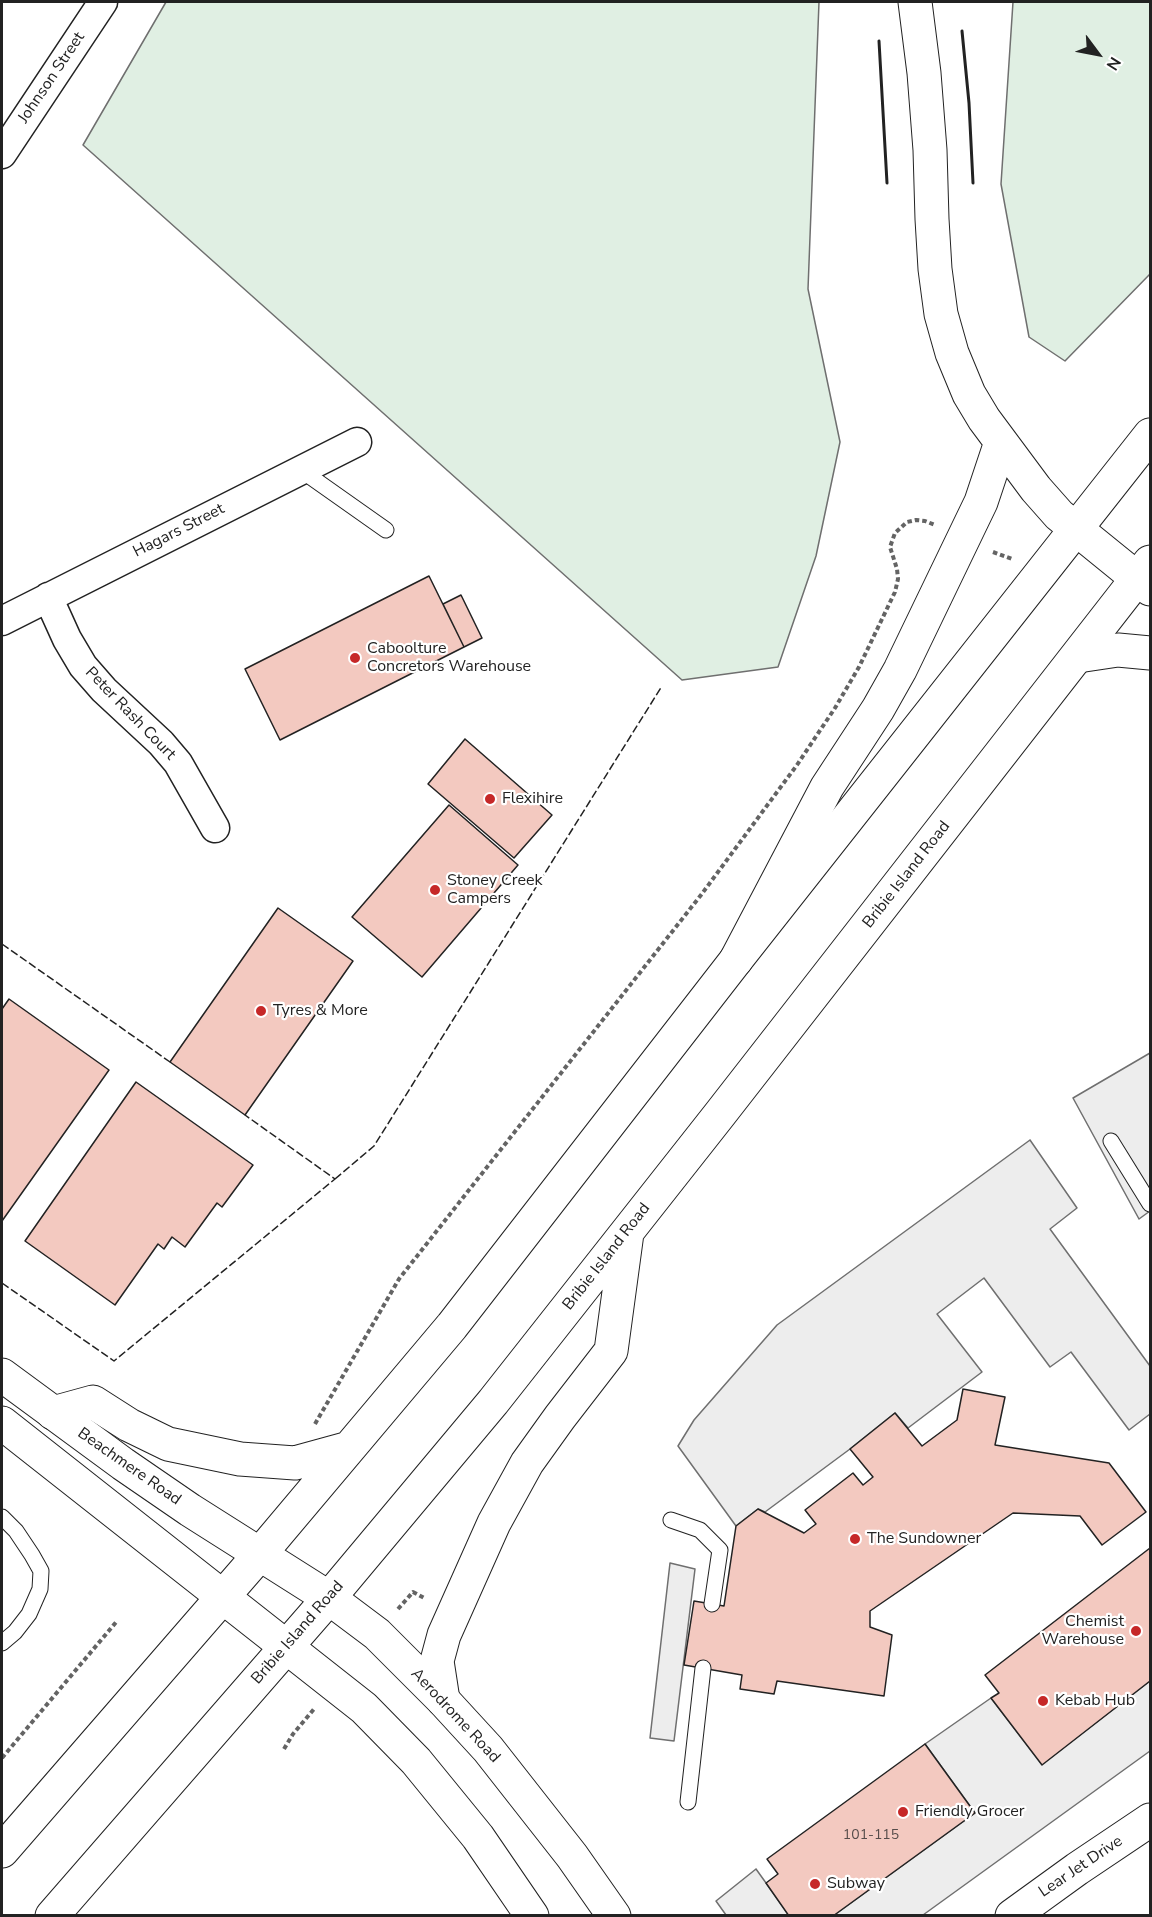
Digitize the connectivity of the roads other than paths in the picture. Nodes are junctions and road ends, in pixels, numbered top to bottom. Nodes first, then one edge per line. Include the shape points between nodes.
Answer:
1 (103, 2) edge
2 (915, 2) edge
3 (2, 154) edge
4 (1150, 435) edge
5 (357, 442) dead end
6 (1001, 442) junction
7 (301, 470) junction
8 (386, 530) dead end
9 (1076, 530) junction
10 (1146, 577) edge
11 (48, 597) junction
12 (2, 621) edge
13 (1150, 653) edge
14 (1078, 656) junction
15 (214, 828) dead end
16 (736, 960) junction
17 (1111, 1141) dead end
18 (1150, 1204) edge
19 (627, 1232) junction
20 (2, 1375) edge
21 (53, 1413) junction
22 (2, 1423) edge
23 (346, 1449) junction
24 (2, 1517) edge
25 (671, 1520) dead end
26 (260, 1554) junction
27 (222, 1598) junction
28 (328, 1598) junction
29 (712, 1604) dead end
30 (2, 1643) edge
31 (285, 1647) junction
32 (703, 1668) dead end
33 (443, 1700) junction
34 (688, 1802) dead end
35 (1150, 1820) edge
36 (2, 1851) edge
37 (52, 1916) edge
38 (532, 1916) edge
39 (614, 1916) edge
40 (1012, 1916) edge

1 - 3 street, Johnson Street
2 - 6 main road via 924,73 941,314 969,394
4 - 9 main road
5 - 7 street, Hagars Street
6 - 9 main road via 1059,515
6 - 16 main road via 989,481 963,539 894,679 827,787
7 - 8 lane
7 - 11 street, Hagars Street
9 - 10 main road
9 - 16 main road
10 - 14 main road, Bribie Island Road
11 - 12 street, Hagars Street
11 - 15 street, Peter Rash Court via 83,666 178,763
13 - 14 main road via 1118,650
14 - 19 main road, Bribie Island Road
16 - 23 main road via 452,1326
17 - 18 lane
19 - 28 main road, Bribie Island Road via 493,1402
19 - 33 main road via 611,1351 527,1463 494,1523 444,1635 437,1661
20 - 21 main road, Beachmere Road
21 - 23 main road via 93,1402 168,1444 240,1459 295,1462
21 - 26 main road, Beachmere Road
22 - 27 main road
23 - 26 main road
24 - 30 lane via 41,1571 40,1589 29,1614
25 - 29 lane via 700,1530 720,1550
26 - 27 main road
26 - 28 main road, Aerodrome Road
27 - 31 main road
27 - 36 main road
28 - 31 main road, Bribie Island Road
28 - 33 main road, Aerodrome Road via 377,1634
31 - 37 main road, Bribie Island Road
31 - 38 main road via 364,1708 416,1761 478,1837
32 - 34 lane
33 - 39 main road, Aerodrome Road via 527,1797
35 - 40 main road, Lear Jet Drive

